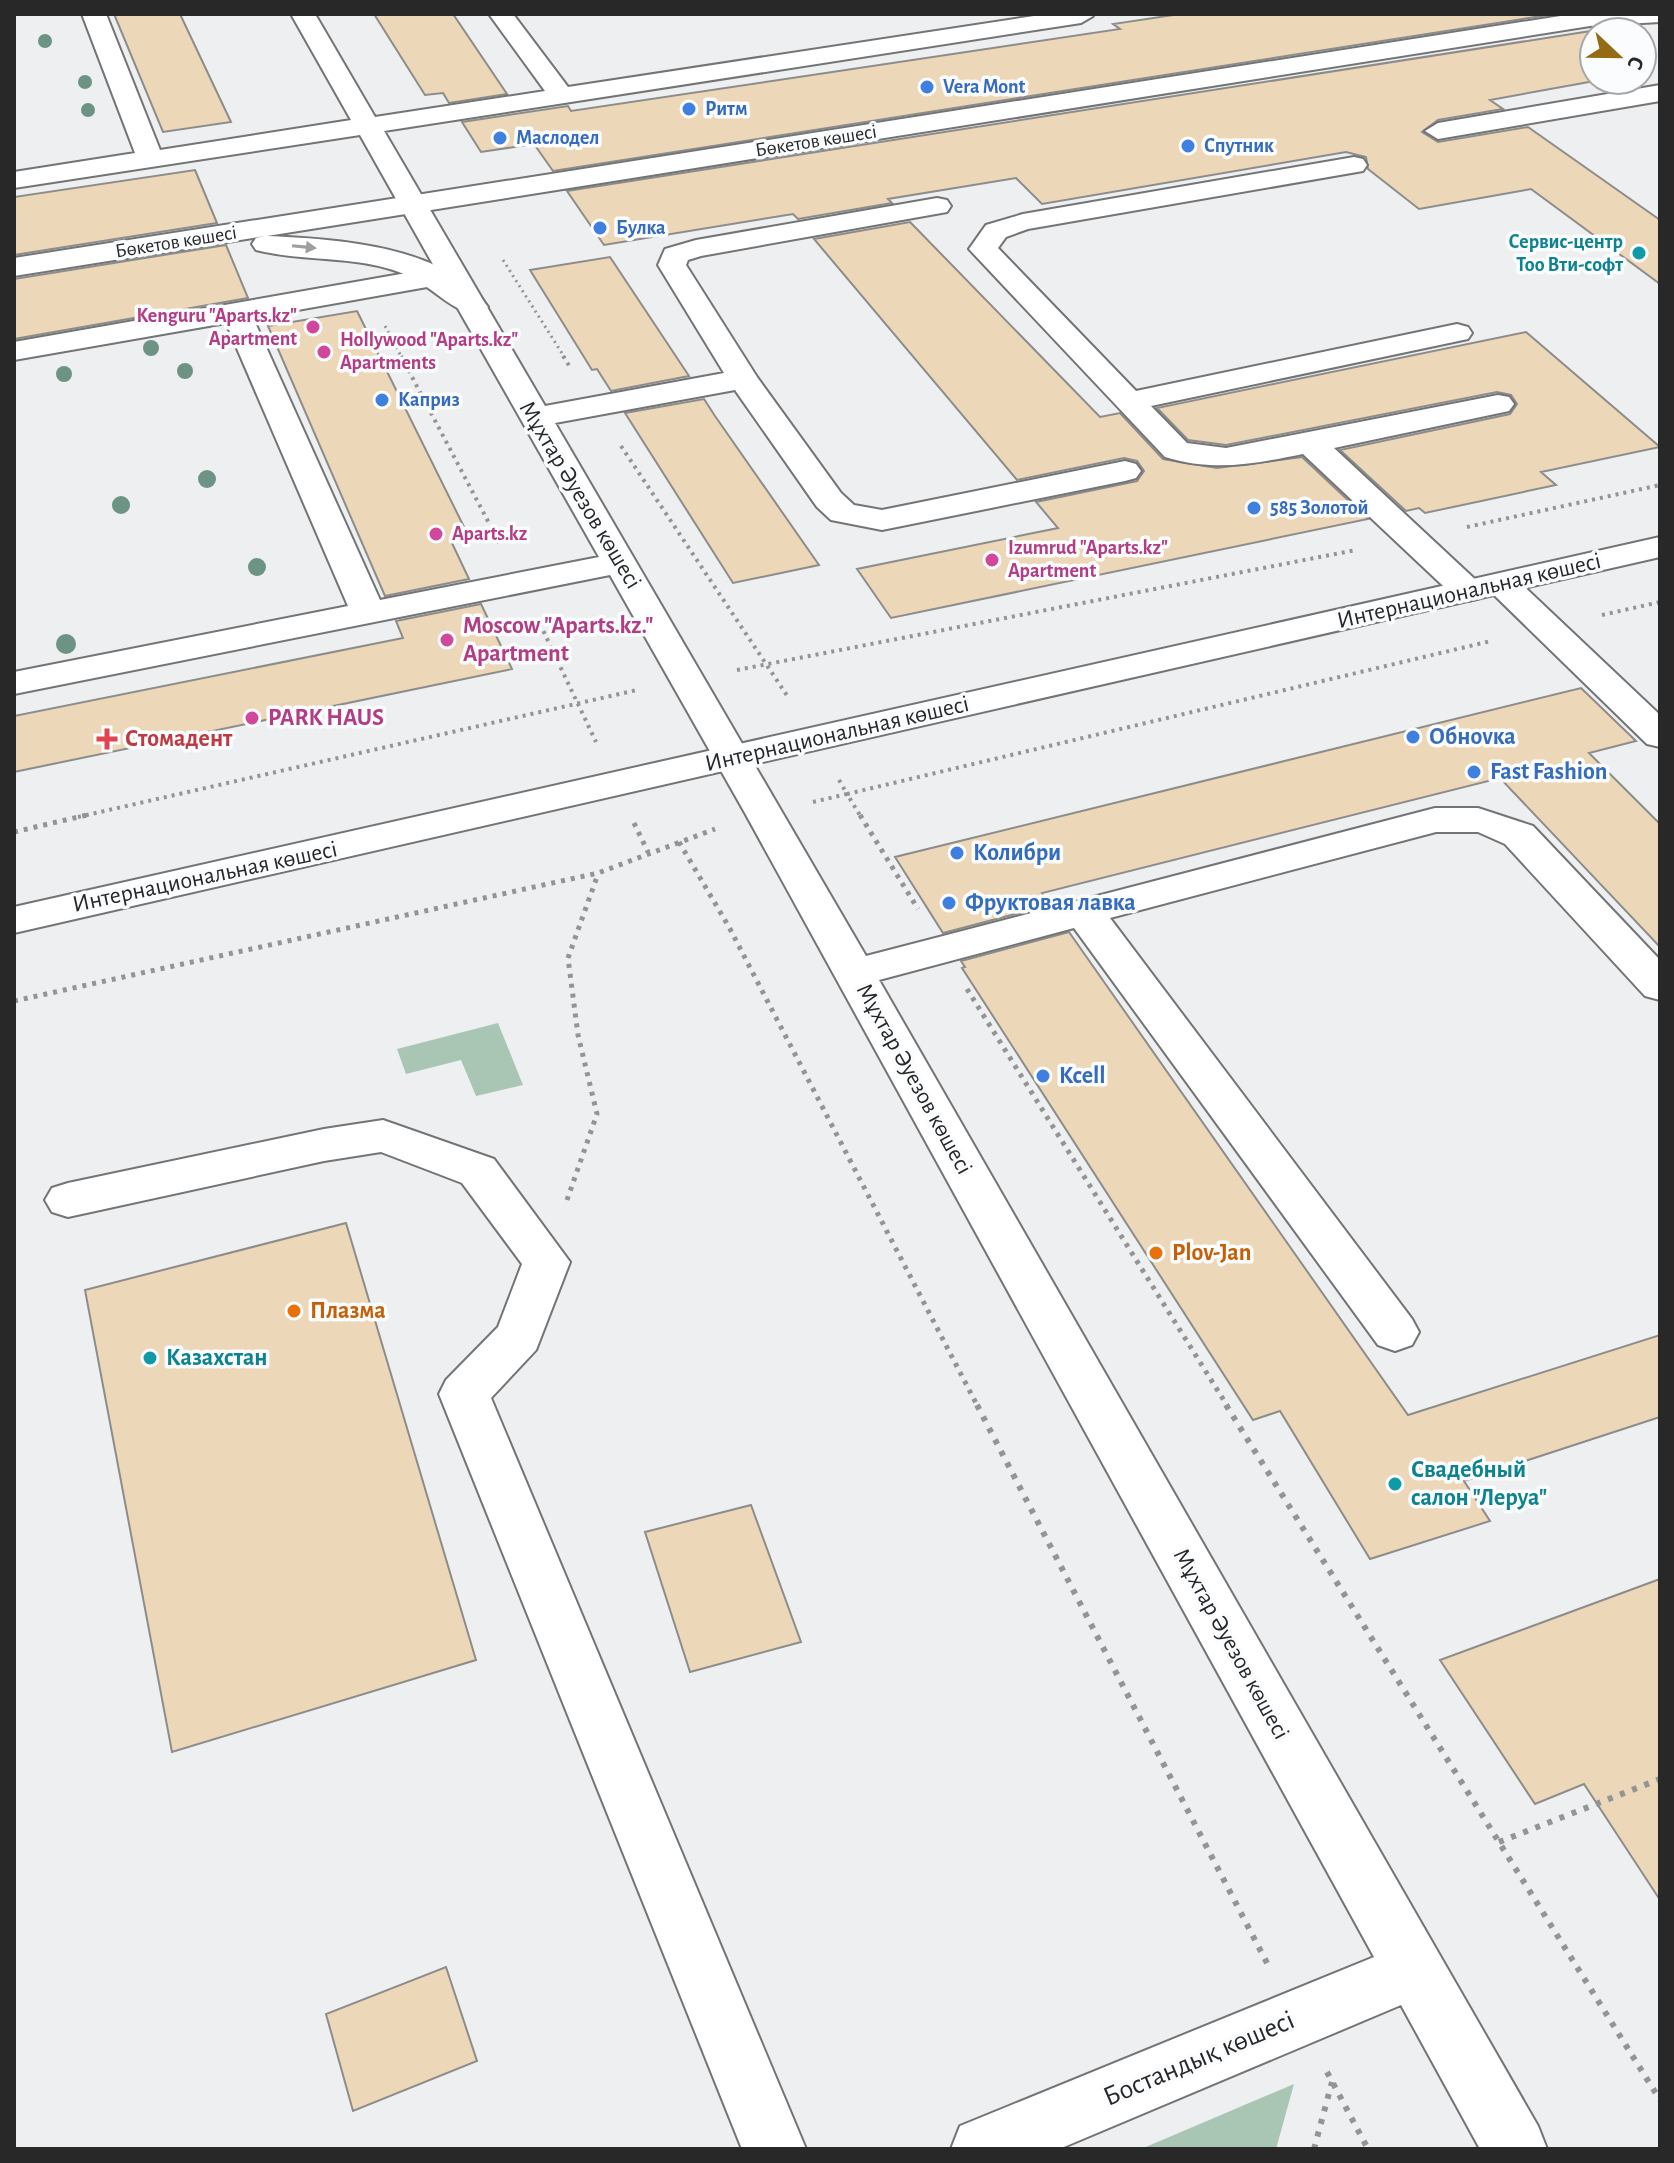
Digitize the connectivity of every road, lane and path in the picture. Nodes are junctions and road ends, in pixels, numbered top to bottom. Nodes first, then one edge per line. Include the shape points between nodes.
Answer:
1 (94, 14) edge
2 (303, 14) edge
3 (501, 14) edge
4 (1619, 14) edge
5 (1660, 15) edge
6 (1081, 16) edge
7 (1598, 16) edge
8 (1578, 19) edge
9 (1660, 93) edge
10 (561, 95) junction
11 (367, 125) junction
12 (1438, 131) dead end
13 (150, 158) junction
14 (1354, 165) dead end
15 (14, 180) edge
16 (464, 197) junction
17 (413, 205) junction
18 (937, 206) dead end
19 (170, 243) junction
20 (14, 267) edge
21 (444, 275) junction
22 (365, 289) junction
23 (236, 312) junction
24 (1457, 333) dead end
25 (14, 351) edge
26 (743, 379) junction
27 (1127, 402) junction
28 (1498, 404) dead end
29 (595, 407) junction
30 (533, 418) junction
31 (1310, 443) junction
32 (1125, 471) dead end
33 (1660, 485) edge
34 (1413, 539) junction
35 (1660, 547) edge
36 (620, 563) junction
37 (520, 582) junction
38 (1485, 588) junction
39 (1660, 602) edge
40 (368, 613) junction
41 (1547, 628) junction
42 (766, 664) junction
43 (687, 679) junction
44 (14, 683) edge
45 (577, 702) junction
46 (1660, 736) edge
47 (816, 739) junction
48 (732, 758) junction
49 (616, 786) junction
50 (847, 794) junction
51 (764, 813) junction
52 (14, 832) edge
53 (679, 842) junction
54 (648, 852) junction
55 (598, 873) junction
56 (1084, 912) junction
57 (14, 920) edge
58 (943, 949) junction
59 (854, 973) junction
60 (1660, 986) edge
61 (14, 1001) edge
62 (68, 1200) dead end
63 (546, 1262) junction
64 (1395, 1332) dead end
65 (1660, 1779) edge
66 (1499, 1842) junction
67 (1414, 1970) junction
68 (1296, 2019) junction
69 (1332, 2081) junction
70 (1660, 2100) edge
71 (774, 2149) edge
72 (983, 2149) edge
73 (1314, 2149) edge
74 (1368, 2149) edge
75 (1515, 2149) edge

1 - 13 main road
2 - 11 main road
3 - 10 main road
4 - 7 main road, Бөкетов көшесі
5 - 7 main road
6 - 10 main road
8 - 16 main road, Бөкетов көшесі
9 - 12 main road
10 - 11 main road
11 - 13 main road
11 - 17 main road
13 - 15 main road
14 - 27 main road via 1023,222 988,238 986,256
16 - 17 main road, Бөкетов көшесі
16 - 29 path
17 - 19 main road, Бөкетов көшесі
17 - 21 main road
18 - 26 main road via 675,255 675,271
19 - 20 main road, Бөкетов көшесі
19 -> 21 main road via 337,251
21 - 22 main road
21 - 30 main road, Мұхтар Әуезов көшесі via 473,307
22 - 23 main road
22 - 37 path
23 - 25 main road
23 - 40 main road
24 - 27 main road
26 - 29 main road
26 - 32 main road via 829,500 855,517 897,517
27 - 31 main road via 1169,444 1187,454 1231,458
28 - 31 main road
29 - 30 main road
29 - 42 path
30 - 36 main road, Мұхтар Әуезов көшесі
31 - 34 main road
33 - 34 path
34 - 38 main road
34 - 42 path
35 - 38 main road, Интернациональная көшесі
36 - 37 main road
36 - 43 main road, Мұхтар Әуезов көшесі
37 - 40 main road
37 - 45 path
38 - 41 main road
38 - 47 main road, Интернациональная көшесі
39 - 41 path
40 - 44 main road
41 - 46 main road
41 - 50 path
42 - 43 path
42 - 47 path
43 - 45 path
43 - 48 main road, Мұхтар Әуезов көшесі
45 - 49 path
45 - 52 path
47 - 48 main road, Интернациональная көшесі
47 - 50 path
48 - 49 main road, Интернациональная көшесі
48 - 51 main road, Мұхтар Әуезов көшесі
49 - 54 path
49 - 57 main road, Интернациональная көшесі
50 - 51 path
50 - 58 path
51 - 53 path
51 - 59 main road, Мұхтар Әуезов көшесі
53 - 54 path
53 - 68 path via 729,927
54 - 55 path
55 - 61 path
55 - 63 path via 568,958 578,1035 597,1114
56 - 58 main road
56 - 60 main road via 1435,820 1467,818 1519,835
56 - 64 main road
58 - 59 main road
58 - 66 path
59 - 67 main road, Мұхтар Әуезов көшесі
62 - 63 main road via 383,1136 478,1171
63 - 71 main road via 519,1337 464,1394
65 - 66 path
66 - 70 path
67 - 68 main road, Бостандық көшесі
67 - 75 main road, Мұхтар Әуезов көшесі
68 - 69 path
68 - 72 main road, Бостандық көшесі
69 - 73 path
69 - 74 path

